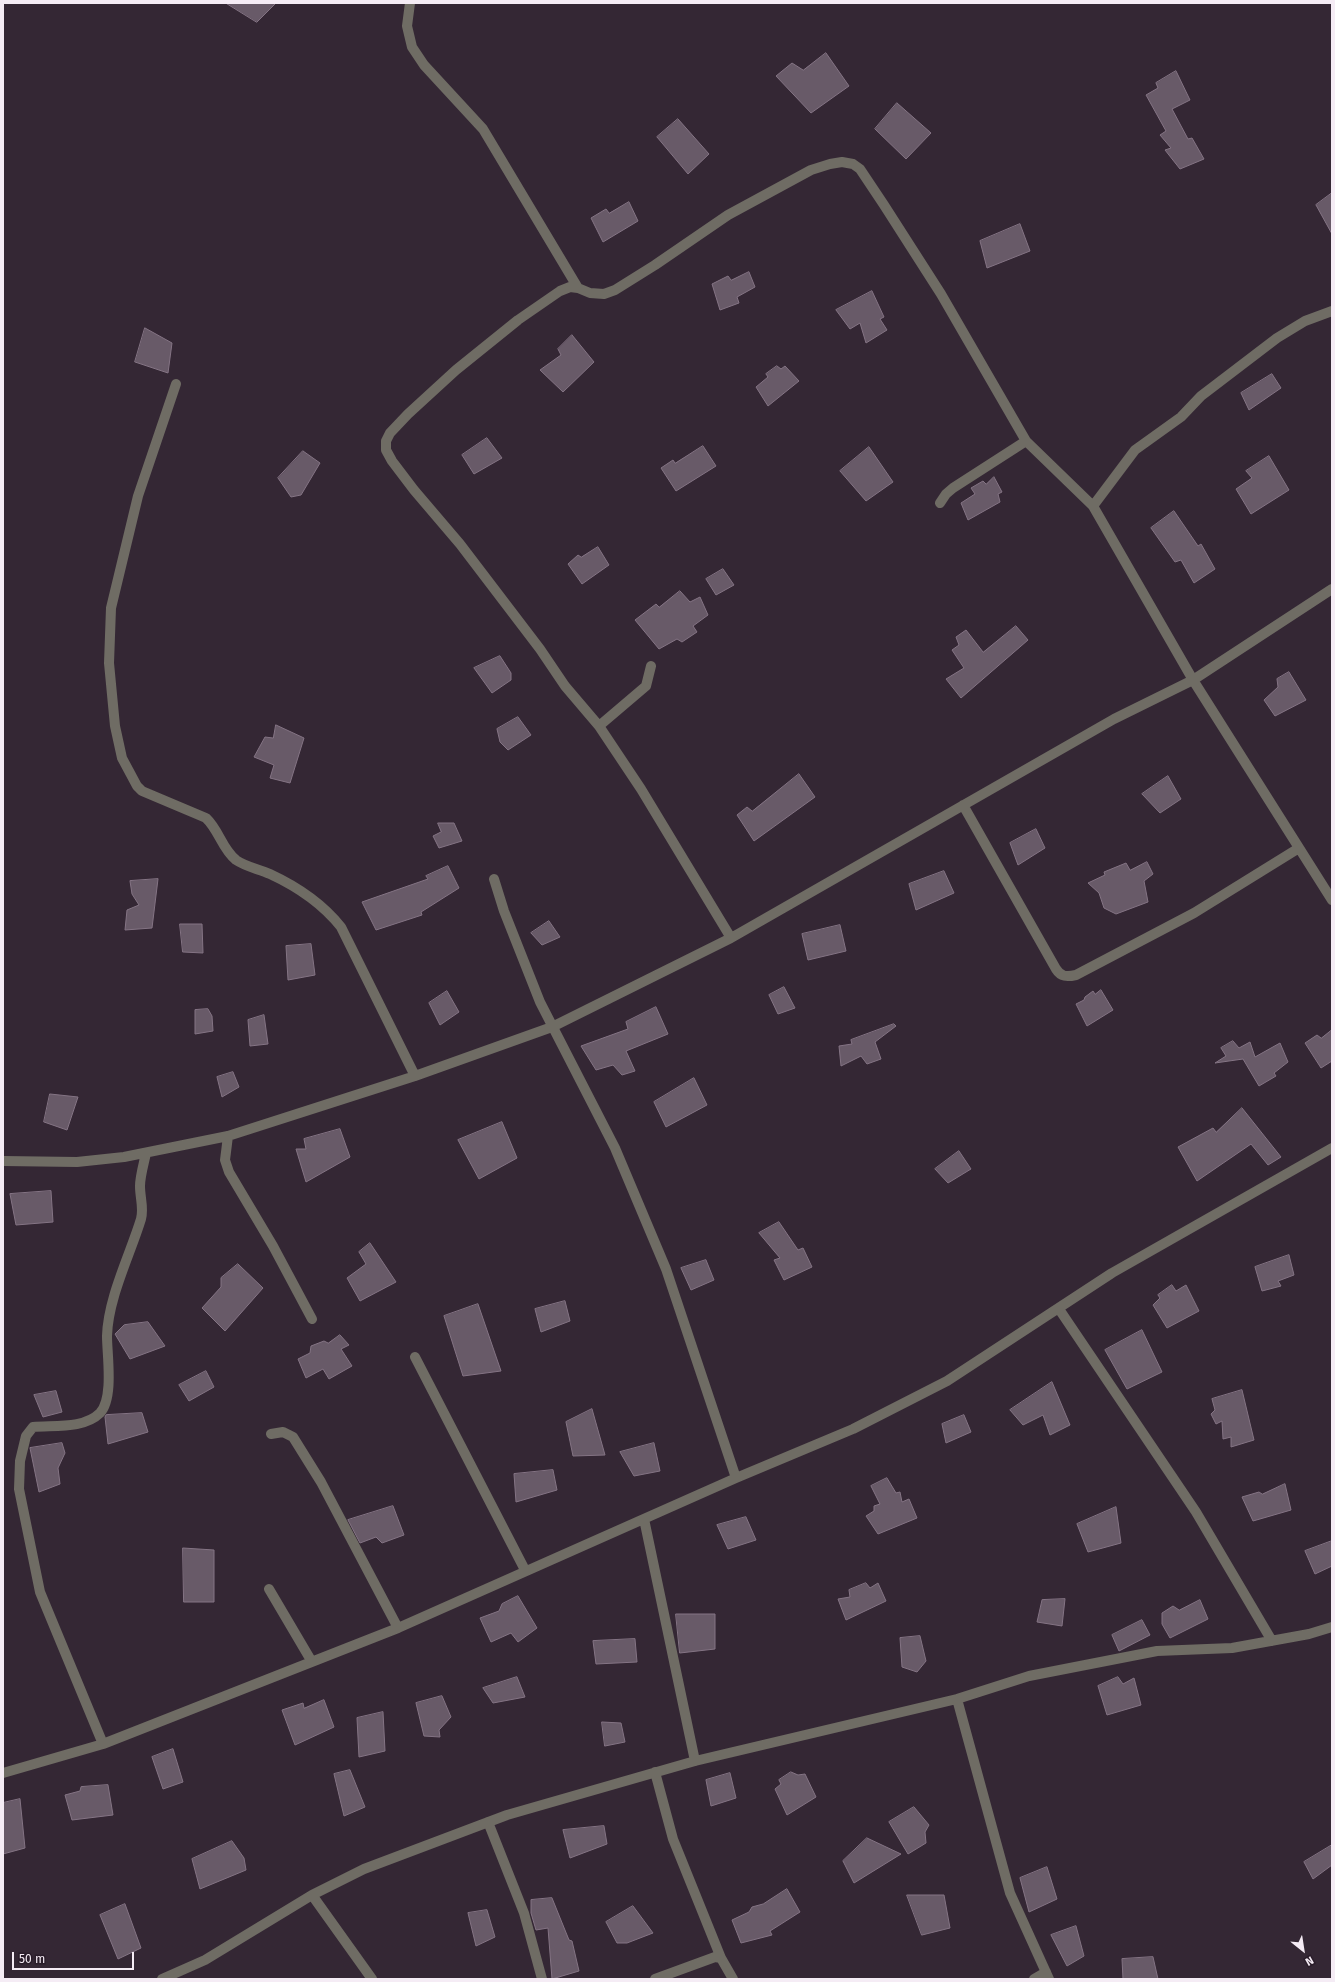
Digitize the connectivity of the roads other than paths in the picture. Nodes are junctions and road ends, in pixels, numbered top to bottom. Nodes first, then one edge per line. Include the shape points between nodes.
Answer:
1 (410, 3) edge
2 (578, 288) junction
3 (1332, 311) edge
4 (176, 384) dead end
5 (1026, 441) junction
6 (940, 503) dead end
7 (1092, 506) junction
8 (1332, 589) edge
9 (651, 666) dead end
10 (1193, 680) junction
11 (599, 726) junction
12 (963, 805) junction
13 (1299, 848) junction
14 (494, 879) dead end
15 (1332, 900) edge
16 (731, 938) junction
17 (552, 1027) junction
18 (415, 1076) junction
19 (228, 1136) junction
20 (1332, 1148) edge
21 (146, 1153) junction
22 (3, 1161) edge
23 (1059, 1309) junction
24 (312, 1319) dead end
25 (415, 1357) dead end
26 (271, 1434) dead end
27 (736, 1478) junction
28 (644, 1519) junction
29 (525, 1570) junction
30 (270, 1589) dead end
31 (1332, 1627) edge
32 (398, 1628) junction
33 (1272, 1641) junction
34 (312, 1662) junction
35 (957, 1699) junction
36 (103, 1744) junction
37 (696, 1761) junction
38 (655, 1772) junction
39 (3, 1773) edge
40 (488, 1822) junction
41 (312, 1895) junction
42 (721, 1958) junction
43 (1048, 1976) edge
44 (162, 1979) edge
45 (372, 1979) edge
46 (542, 1979) edge
47 (655, 1979) edge
48 (733, 1979) edge
49 (1034, 1979) edge

1 - 2 street via 407,26 412,47 424,65 484,129
2 - 5 street via 597,294 615,290 728,215 781,185 830,164 853,164 860,169 941,294
2 - 11 street via 570,287 560,291 518,320 456,370 390,433 386,441 386,450 414,490 460,544 540,649 565,686
3 - 7 street via 1276,338 1201,396 1181,417 1135,450
4 - 18 street via 138,496 110,608 109,663 115,726 122,758 142,791 206,818 213,824 228,852 236,860 297,888 330,913 341,928
5 - 6 street via 953,488
5 - 7 street
7 - 10 street
8 - 10 street
9 - 11 street via 646,686
10 - 12 street via 1114,719
10 - 13 street
11 - 16 street via 641,789
12 - 13 street via 1056,969 1066,976 1076,975 1194,913
12 - 16 street
13 - 15 street
14 - 17 street via 524,964
16 - 17 street
17 - 18 street
17 - 27 street via 615,1148 666,1269
18 - 19 street
19 - 21 street
19 - 24 street via 225,1160 229,1172
20 - 23 street via 1112,1273
21 - 22 street via 77,1162
21 - 36 street via 140,1185 142,1214 114,1296 107,1334 109,1376 101,1412 82,1423 33,1427 28,1430 20,1461 19,1489 40,1592
23 - 27 street via 934,1388 853,1429
23 - 33 street via 1196,1512
25 - 29 street
26 - 32 street via 283,1432 294,1437 321,1482
27 - 28 street
28 - 29 street
28 - 37 street
29 - 32 street
30 - 34 street
31 - 33 street
32 - 34 street
33 - 35 street via 1232,1648 1156,1651 1030,1676
34 - 36 street
35 - 37 street
35 - 43 street via 1010,1893
36 - 39 street
37 - 38 street
38 - 40 street
38 - 42 street via 673,1839
40 - 41 street via 364,1869
40 - 46 street via 524,1913
41 - 44 street via 204,1960
41 - 45 street
42 - 47 street via 715,1957
42 - 48 street
43 - 49 street

